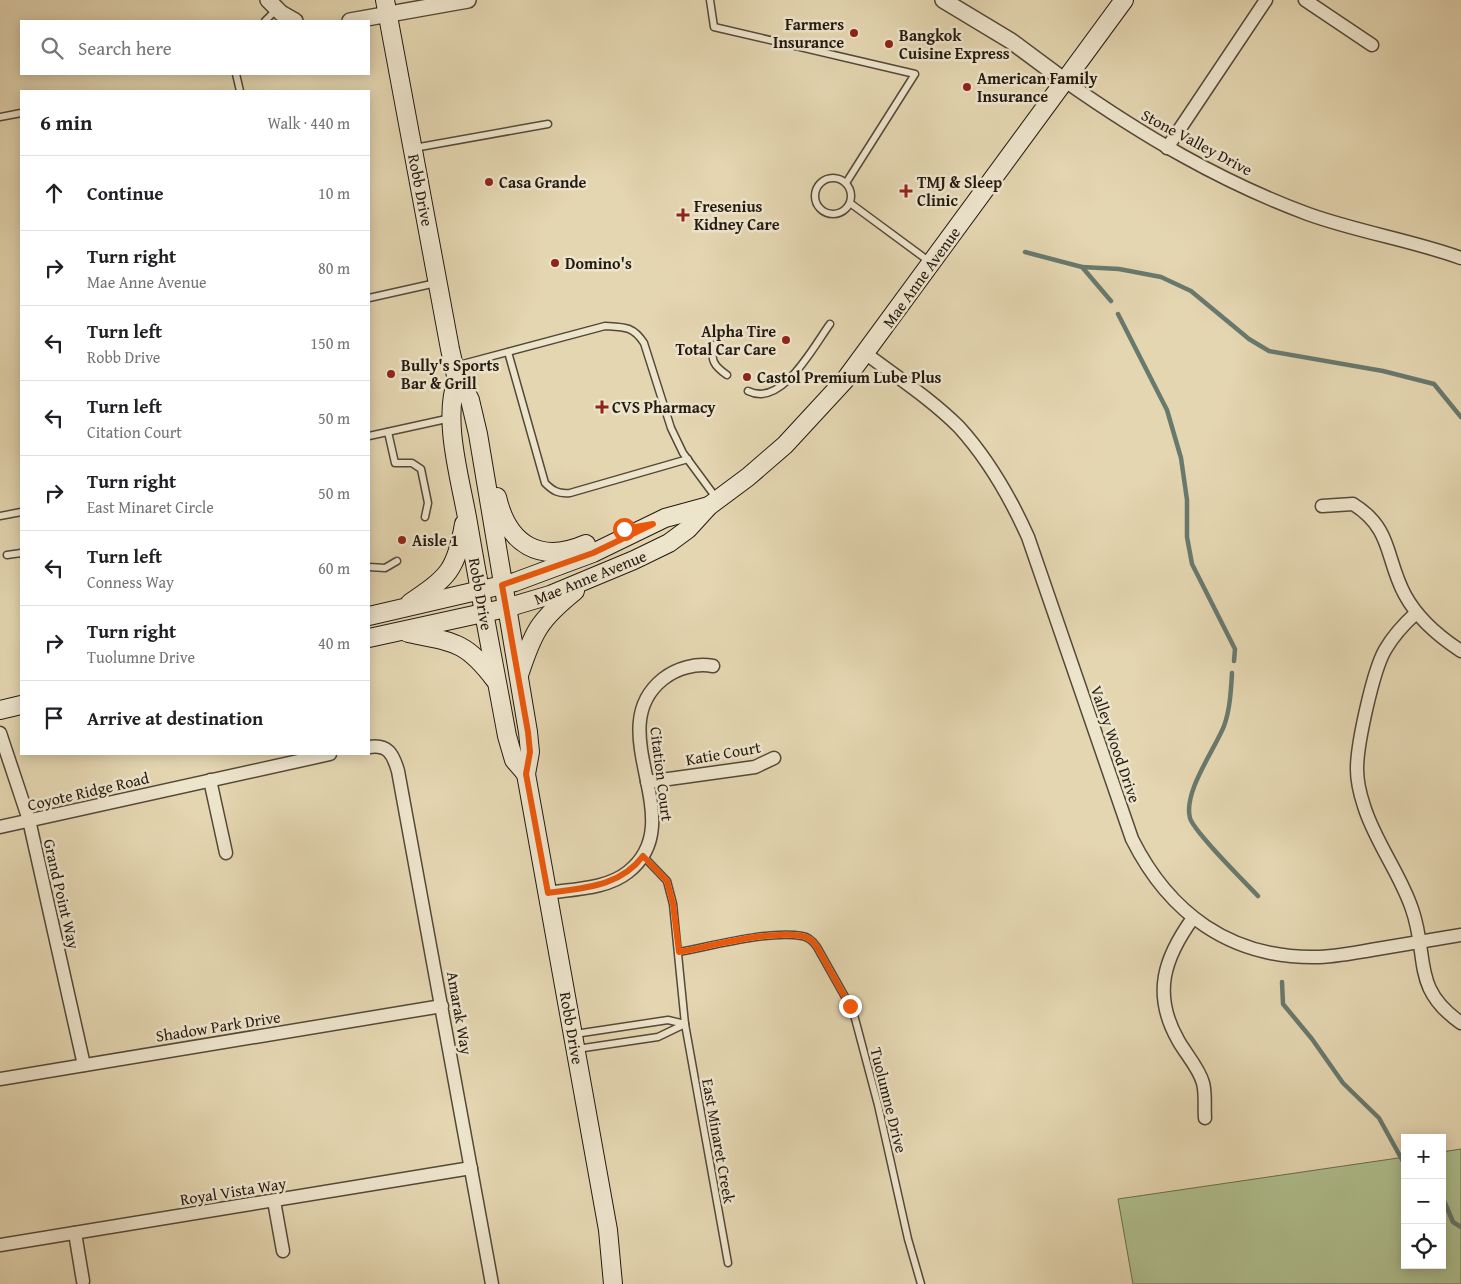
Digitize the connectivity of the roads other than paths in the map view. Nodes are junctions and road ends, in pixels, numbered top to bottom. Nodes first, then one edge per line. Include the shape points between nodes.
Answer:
1 (468, 0) edge
2 (710, 0) edge
3 (943, 0) edge
4 (1124, 0) edge
5 (1266, 0) edge
6 (1305, 0) edge
7 (272, 5) edge
8 (386, 7) edge
9 (265, 20) edge
10 (294, 20) edge
11 (353, 20) edge
12 (1372, 45) dead end
13 (236, 75) edge
14 (1065, 81) junction
15 (240, 90) edge
16 (20, 112) edge
17 (0, 117) edge
18 (548, 124) dead end
19 (413, 148) junction
20 (1167, 148) junction
21 (846, 183) junction
22 (850, 203) junction
23 (1461, 258) edge
24 (932, 263) junction
25 (438, 282) junction
26 (370, 298) edge
27 (830, 324) dead end
28 (714, 345) dead end
29 (508, 352) junction
30 (865, 353) junction
31 (455, 373) junction
32 (727, 375) dead end
33 (748, 391) dead end
34 (452, 418) junction
35 (388, 432) junction
36 (370, 436) edge
37 (688, 459) junction
38 (482, 463) junction
39 (713, 503) junction
40 (1322, 506) dead end
41 (466, 511) junction
42 (20, 512) edge
43 (0, 516) edge
44 (425, 518) dead end
45 (653, 524) junction
46 (20, 553) edge
47 (7, 555) dead end
48 (397, 560) dead end
49 (370, 567) edge
50 (587, 581) junction
51 (502, 585) junction
52 (480, 590) junction
53 (506, 608) junction
54 (401, 609) junction
55 (484, 613) junction
56 (1416, 613) junction
57 (370, 616) edge
58 (400, 632) junction
59 (370, 638) edge
60 (1461, 651) edge
61 (714, 666) dead end
62 (518, 676) junction
63 (497, 682) junction
64 (20, 705) edge
65 (0, 710) edge
66 (0, 733) edge
67 (370, 747) edge
68 (325, 755) edge
69 (774, 758) dead end
70 (526, 774) junction
71 (210, 780) junction
72 (648, 782) junction
73 (29, 820) junction
74 (0, 827) edge
75 (226, 853) dead end
76 (643, 856) junction
77 (548, 893) junction
78 (1193, 918) junction
79 (1461, 935) edge
80 (1419, 942) junction
81 (679, 952) junction
82 (442, 1006) junction
83 (1461, 1023) edge
84 (685, 1024) junction
85 (574, 1042) junction
86 (84, 1065) junction
87 (0, 1079) edge
88 (1205, 1118) dead end
89 (471, 1168) junction
90 (274, 1200) junction
91 (75, 1233) junction
92 (0, 1245) edge
93 (283, 1251) dead end
94 (728, 1263) dead end
95 (83, 1281) dead end
96 (492, 1284) edge
97 (613, 1284) edge
98 (921, 1284) edge

1 - 8 street
2 - 21 lane via 714,27 915,74
3 - 14 street, Stone Valley Drive via 1011,41
4 - 14 main road, Mae Anne Avenue
5 - 20 street
6 - 12 street
7 - 9 lane
7 - 10 street
8 - 11 street
8 - 19 main road, Robb Drive
13 - 15 lane
14 - 20 street, Stone Valley Drive
14 - 24 main road, Mae Anne Avenue
16 - 17 lane
18 - 19 lane
19 - 25 main road, Robb Drive
20 - 23 street, Stone Valley Drive via 1254,193 1309,214
21 - 22 lane via 851,192
21 - 22 lane via 829,178 819,184 815,196 819,207 829,213 841,212
22 - 24 lane
24 - 30 main road, Mae Anne Avenue
25 - 26 lane
25 - 31 main road, Robb Drive
27 - 33 lane via 782,386 770,394
28 - 32 lane via 711,356 715,366
29 - 31 lane
29 - 37 lane via 604,326 637,332 644,343 663,409
29 - 37 lane via 544,483 550,489 560,494 570,493
30 - 39 main road, Mae Anne Avenue via 806,424
30 - 78 street, Valley Wood Drive via 958,426 999,479 1028,537 1132,839 1159,885
31 - 34 main road, Robb Drive
31 - 38 main road, Robb Drive via 472,406
34 - 35 lane
34 - 41 main road, Robb Drive
35 - 36 lane
35 - 44 lane via 395,464 416,465 423,473 428,503
37 - 39 lane
38 - 45 main road via 491,476 501,513 511,532 537,550 551,553 570,550 618,530
38 - 51 main road, Robb Drive
39 - 45 main road, Mae Anne Avenue
39 - 50 main road, Mae Anne Avenue via 680,536
40 - 56 street via 1353,504 1376,522
41 - 52 main road, Robb Drive
41 - 54 main road via 456,559 449,572 435,586
42 - 43 lane
45 - 51 main road, Mae Anne Avenue via 593,553
46 - 47 lane
48 - 49 lane via 385,568
50 - 53 main road, Mae Anne Avenue
50 - 62 main road via 546,615 538,626
51 - 52 main road, Mae Anne Avenue
51 - 53 main road, Robb Drive
52 - 54 main road, Mae Anne Avenue
52 - 55 main road, Robb Drive
53 - 55 main road, Mae Anne Avenue
53 - 62 main road, Robb Drive
54 - 57 main road, Mae Anne Avenue
55 - 58 main road, Mae Anne Avenue
55 - 63 main road, Robb Drive
56 - 60 street
56 - 80 street via 1394,635 1376,670 1357,768 1364,808 1410,902
58 - 59 main road, Mae Anne Avenue
58 - 63 main road via 443,639 462,646 477,657
61 - 72 street, Citation Court via 701,665 677,671 661,680 648,695 638,727
62 - 70 main road, Robb Drive via 530,752
63 - 70 main road, Robb Drive via 514,760
64 - 65 main road
66 - 73 street, Grand Point Way
67 - 82 street, Amarak Way via 382,746 394,758
68 - 71 street, Coyote Ridge Road
69 - 72 street, Katie Court via 755,766
70 - 77 main road, Robb Drive
71 - 73 street, Coyote Ridge Road
71 - 75 street
72 - 76 street, Citation Court via 653,828
73 - 74 street, Coyote Ridge Road
73 - 86 street, Grand Point Way
76 - 77 street, Citation Court via 629,872 611,882
76 - 81 lane, East Minaret Creek via 667,881
77 - 85 main road, Robb Drive
78 - 80 street, Valley Wood Drive via 1238,944 1290,956 1341,955
78 - 88 street via 1169,956 1163,990 1170,1025 1203,1082
79 - 80 street, Valley Wood Drive
80 - 83 street via 1431,994
81 - 84 lane, East Minaret Creek
81 - 98 lane, Tuolumne Drive via 750,939 803,936 817,947 852,1011
82 - 86 street, Shadow Park Drive
82 - 89 street, Amarak Way
84 - 85 lane via 668,1020
84 - 85 lane via 658,1037
84 - 94 lane, East Minaret Creek
85 - 97 main road, Robb Drive via 608,1230
86 - 87 street, Shadow Park Drive
89 - 90 street, Royal Vista Way
89 - 96 street, Amarak Way
90 - 91 street, Royal Vista Way
90 - 93 street
91 - 92 street, Royal Vista Way
91 - 95 street

